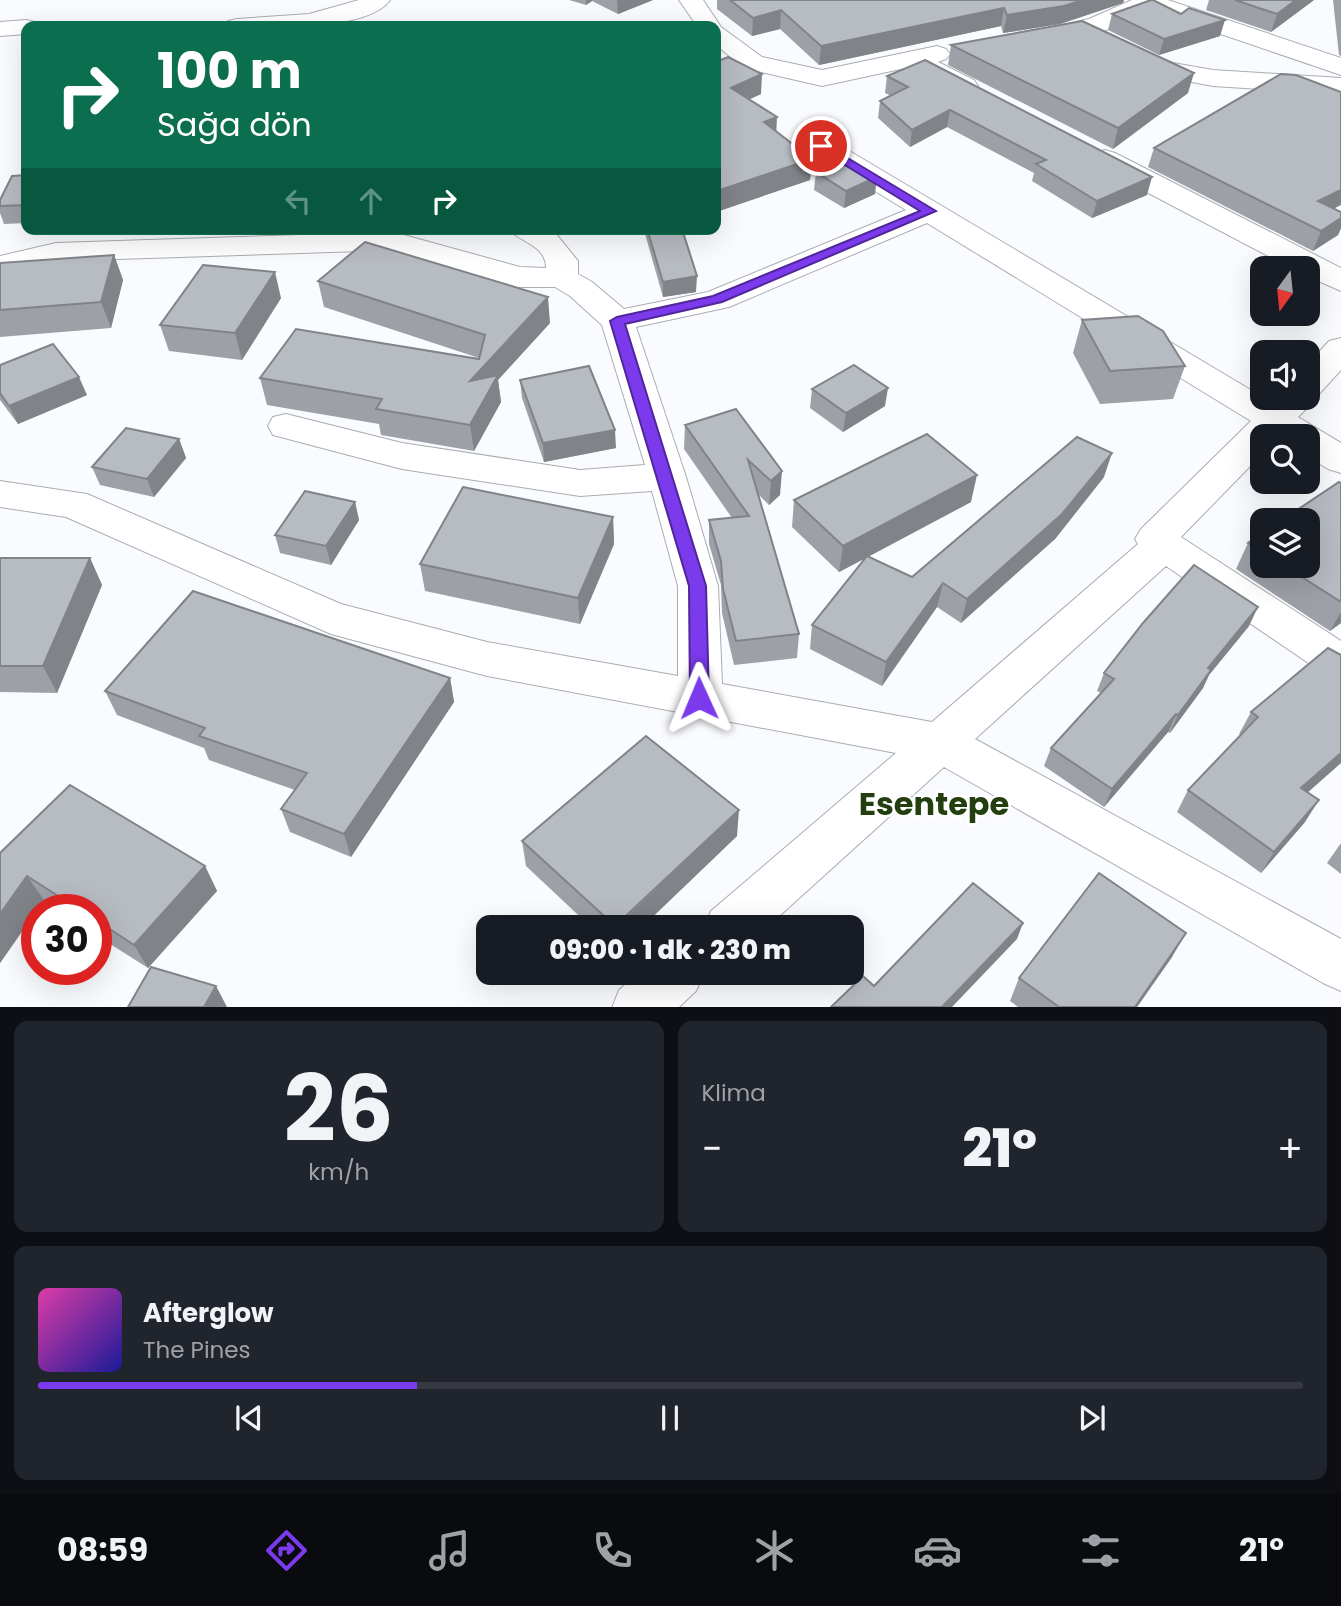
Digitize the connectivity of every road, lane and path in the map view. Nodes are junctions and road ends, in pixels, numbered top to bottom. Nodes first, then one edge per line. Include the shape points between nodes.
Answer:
1 (378, 0) edge
2 (691, 0) edge
3 (1148, 1) edge
4 (307, 21) edge
5 (706, 21) edge
6 (21, 27) edge
7 (0, 29) edge
8 (1079, 29) junction
9 (721, 37) edge
10 (1013, 42) edge
11 (962, 50) edge
12 (911, 58) junction
13 (1341, 67) edge
14 (1341, 86) edge
15 (985, 96) edge
16 (821, 146) dead end
17 (1083, 147) edge
18 (930, 211) junction
19 (539, 235) edge
20 (0, 265) edge
21 (562, 278) junction
22 (1341, 281) edge
23 (617, 321) junction
24 (1341, 349) edge
25 (1320, 372) edge
26 (1296, 423) edge
27 (286, 426) dead end
28 (1341, 460) edge
29 (667, 477) junction
30 (1, 492) edge
31 (1155, 539) junction
32 (1341, 663) edge
33 (699, 698) junction
34 (940, 742) junction
35 (744, 915) edge
36 (1341, 966) edge
37 (664, 985) edge
38 (639, 1007) edge

1 - 4 street via 354,13
2 - 5 street
3 - 8 street via 1132,12
3 - 13 street
6 - 7 street
8 - 10 street
8 - 14 street via 1163,70
9 - 12 street via 753,63 822,78
11 - 12 street
12 - 15 street
16 - 18 street
17 - 22 street
18 - 23 street via 717,300
18 - 26 street
19 - 21 street via 562,261
20 - 21 street via 56,252 393,241 518,277
21 - 23 street
23 - 29 street
24 - 25 street
26 - 28 street
26 - 31 street
27 - 29 street via 402,456 580,483
29 - 33 street via 698,586
30 - 33 street via 74,504 331,618 487,659
31 - 32 street
31 - 34 street via 1160,548
33 - 34 street
34 - 35 street
34 - 36 street
37 - 38 street

